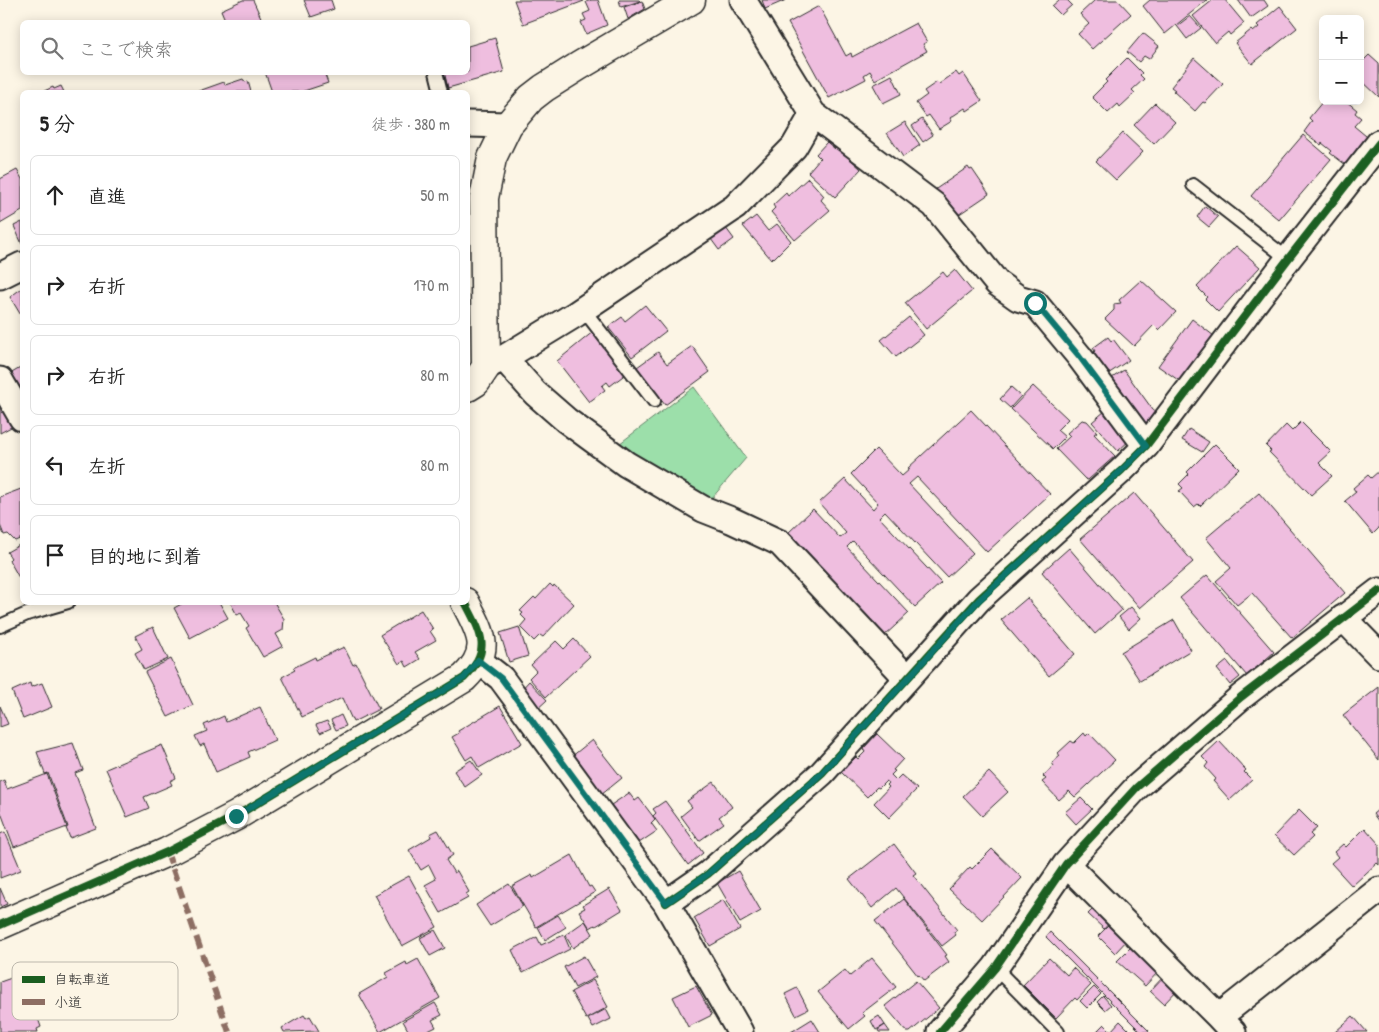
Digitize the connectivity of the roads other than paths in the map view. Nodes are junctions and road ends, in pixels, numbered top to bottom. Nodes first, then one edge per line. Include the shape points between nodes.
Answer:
1 (692, 0) edge
2 (743, 0) edge
3 (437, 75) edge
4 (440, 90) edge
5 (813, 114) junction
6 (470, 124) edge
7 (508, 125) junction
8 (1379, 143) edge
9 (1193, 185) dead end
10 (1288, 260) junction
11 (20, 266) edge
12 (0, 276) edge
13 (583, 309) junction
14 (495, 362) junction
15 (0, 380) edge
16 (470, 386) edge
17 (654, 401) dead end
18 (20, 415) edge
19 (1146, 446) junction
20 (1379, 591) edge
21 (58, 605) edge
22 (466, 605) edge
23 (1344, 618) junction
24 (0, 626) edge
25 (1379, 655) edge
26 (478, 660) junction
27 (906, 678) junction
28 (1066, 864) junction
29 (1379, 890) edge
30 (666, 903) junction
31 (0, 925) edge
32 (995, 968) junction
33 (1226, 1025) edge
34 (740, 1032) edge
35 (940, 1032) edge
36 (1058, 1032) edge

1 - 7 street via 544,88
2 - 5 street
3 - 4 lane
5 - 13 street via 794,147 735,207
5 - 19 street via 934,205 997,283 1018,298 1035,303
6 - 7 street
7 - 14 street via 492,158 484,198
8 - 10 street
9 - 10 lane
10 - 19 street
11 - 12 street
13 - 14 street
13 - 17 lane
14 - 16 street
14 - 27 street via 626,464 703,509 780,542
15 - 18 street
19 - 27 street via 979,600
20 - 23 street
21 - 24 lane
22 - 26 street via 482,639
23 - 25 street
23 - 28 street via 1242,697 1136,787
26 - 30 street via 501,678
26 - 31 street via 464,678 236,816 167,852
27 - 30 street via 822,773 708,874
28 - 32 street
28 - 33 street
29 - 33 street
30 - 34 street
32 - 35 street
32 - 36 lane

